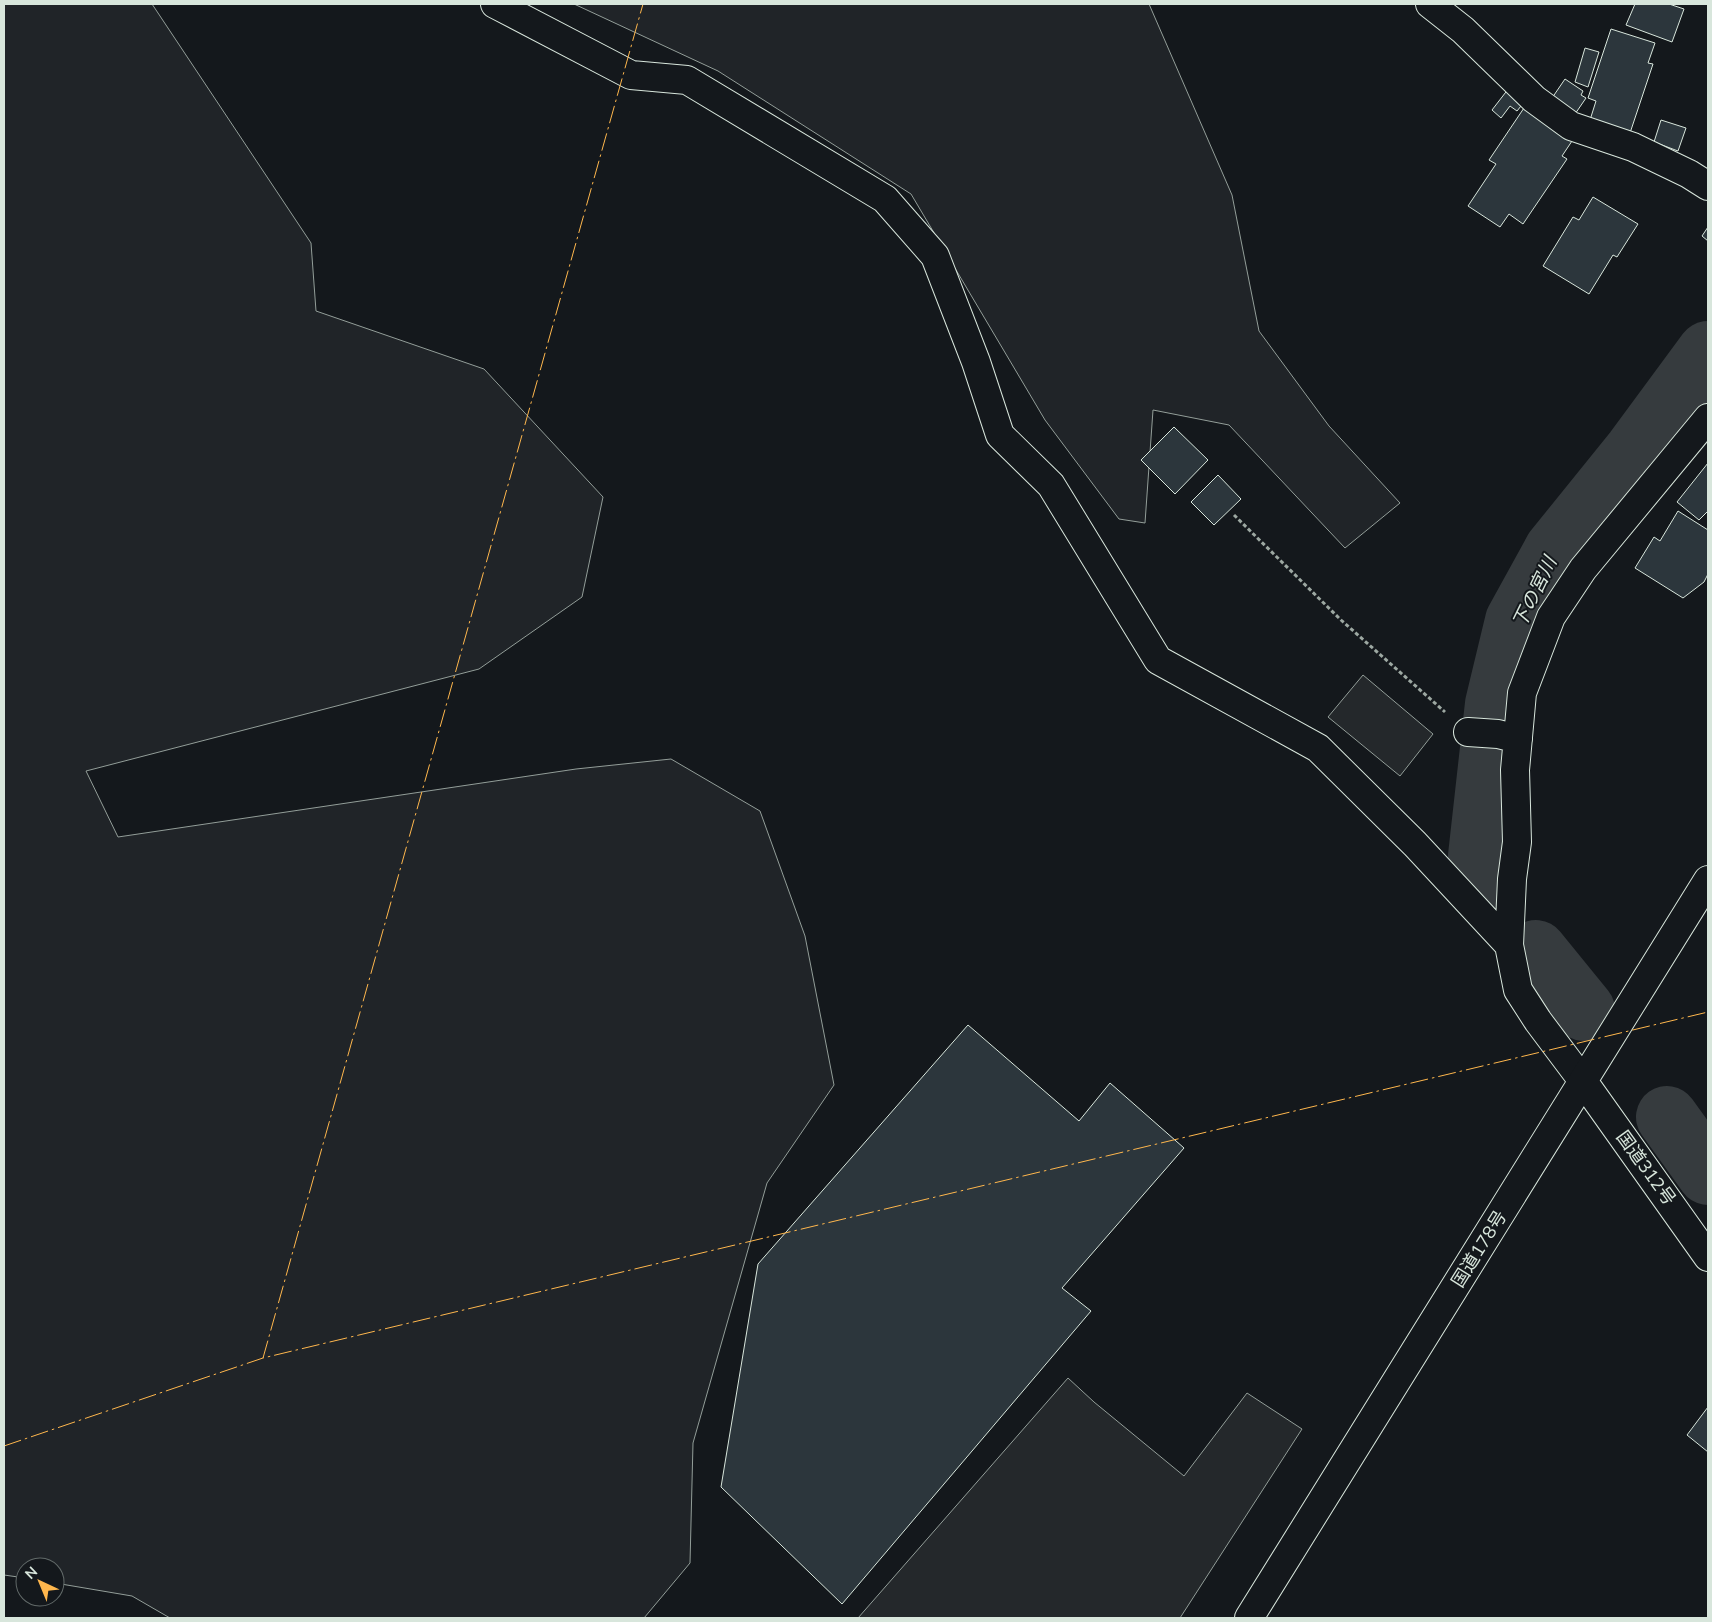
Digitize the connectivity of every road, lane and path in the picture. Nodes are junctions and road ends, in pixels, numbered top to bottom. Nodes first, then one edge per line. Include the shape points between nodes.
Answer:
1 (494, 4) edge
2 (1430, 4) edge
3 (1708, 186) edge
4 (1708, 418) edge
5 (1234, 515) dead end
6 (1468, 732) joint
7 (1508, 736) junction
8 (1708, 880) edge
9 (1509, 945) junction
10 (1583, 1081) junction
11 (1708, 1257) edge
12 (1249, 1618) edge

1 - 9 main road via 631,75 687,80 885,199 935,256 1000,435 1051,485 1158,660 1318,748 1415,844
2 - 3 main road via 1463,30 1534,99 1571,126 1633,147
4 - 7 main road, 国道312号 via 1583,569 1551,617
5 - 6 path via 1341,620
6 - 7 main road
7 - 9 main road, 国道312号 via 1515,770 1517,842
8 - 10 main road, 国道178号
9 - 10 main road, 国道312号 via 1518,990
10 - 11 main road, 国道312号
10 - 12 main road, 国道178号

